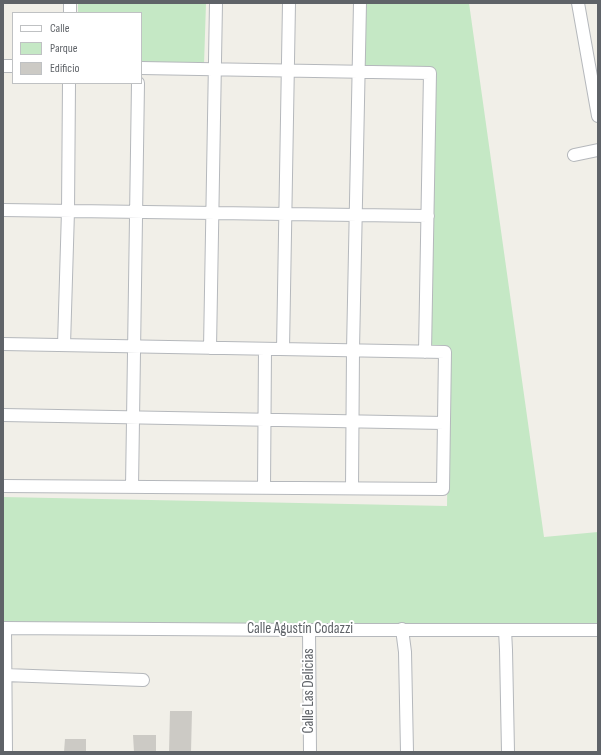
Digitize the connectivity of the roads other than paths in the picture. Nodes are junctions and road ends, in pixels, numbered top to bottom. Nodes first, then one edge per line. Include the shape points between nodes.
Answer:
1 (216, 3) edge
2 (289, 3) edge
3 (360, 3) edge
4 (578, 3) edge
5 (142, 68) edge
6 (214, 70) junction
7 (288, 71) junction
8 (358, 72) junction
9 (69, 84) edge
10 (138, 84) edge
11 (598, 116) edge
12 (598, 150) edge
13 (574, 155) dead end
14 (3, 210) edge
15 (68, 211) junction
16 (136, 212) junction
17 (211, 213) junction
18 (284, 214) junction
19 (356, 215) junction
20 (428, 216) junction
21 (3, 344) edge
22 (64, 345) junction
23 (134, 346) junction
24 (210, 348) junction
25 (265, 349) junction
26 (283, 349) junction
27 (353, 350) junction
28 (425, 352) junction
29 (3, 415) edge
30 (133, 417) junction
31 (265, 420) junction
32 (353, 421) junction
33 (444, 423) junction
34 (3, 486) edge
35 (132, 487) junction
36 (264, 488) junction
37 (352, 488) junction
38 (4, 628) edge
39 (402, 629) junction
40 (309, 630) junction
41 (504, 630) junction
42 (598, 630) edge
43 (5, 675) junction
44 (143, 680) dead end
45 (6, 752) edge
46 (310, 752) edge
47 (407, 752) edge
48 (508, 752) edge

1 - 6 street
2 - 7 street
3 - 8 street
4 - 11 street
5 - 6 street
6 - 7 street
6 - 17 street
7 - 8 street
7 - 18 street
8 - 19 street
8 - 20 street via 430,73
9 - 15 street
10 - 16 street
12 - 13 street
14 - 15 street
15 - 16 street
15 - 22 street
16 - 17 street
16 - 23 street
17 - 18 street
17 - 24 street
18 - 19 street
18 - 26 street
19 - 20 street
19 - 27 street
20 - 28 street
21 - 22 street
22 - 23 street
23 - 24 street
23 - 30 street
24 - 25 street
25 - 26 street
25 - 31 street
26 - 27 street
27 - 28 street
27 - 32 street
28 - 33 street via 445,352
29 - 30 street
30 - 31 street
30 - 35 street
31 - 32 street
31 - 36 street
32 - 33 street
32 - 37 street
33 - 37 street via 443,489
34 - 35 street
35 - 36 street
36 - 37 street
38 - 40 street, Calle Agustín Codazzi
38 - 43 street
39 - 40 street, Calle Agustín Codazzi
39 - 41 street, Calle Agustín Codazzi
39 - 47 street via 405,652
40 - 46 street, Calle Las Delicias
41 - 42 street, Calle Agustín Codazzi
41 - 48 street
43 - 44 street
43 - 45 street

